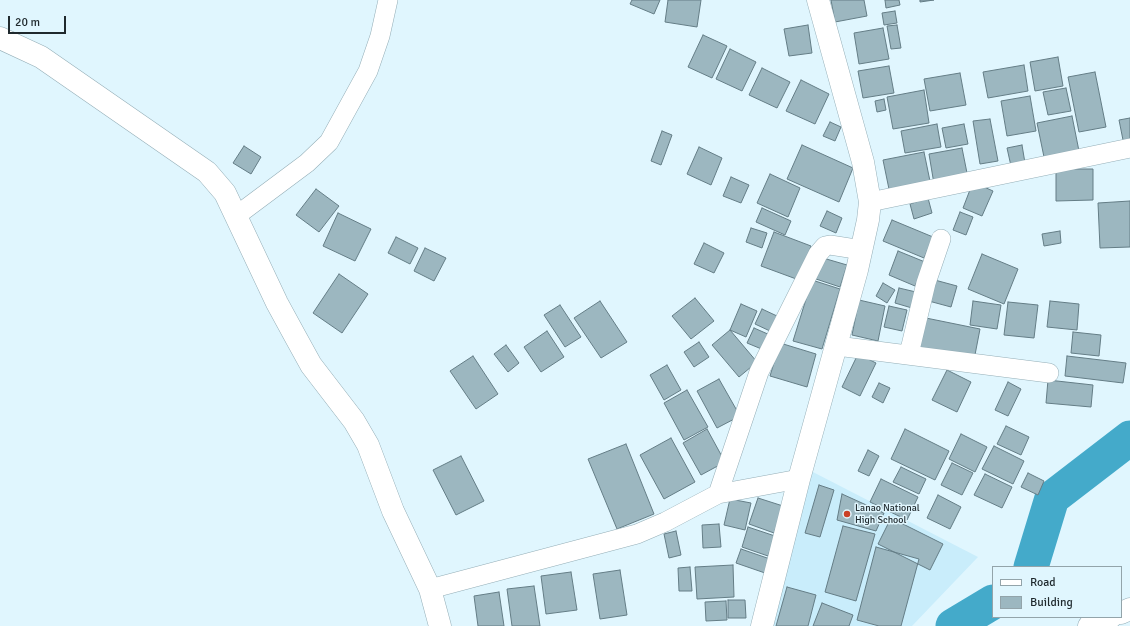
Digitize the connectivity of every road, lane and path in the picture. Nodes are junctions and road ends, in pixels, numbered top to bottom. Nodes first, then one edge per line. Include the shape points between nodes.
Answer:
1 (388, 0) edge
2 (818, 0) edge
3 (0, 38) edge
4 (1130, 148) edge
5 (870, 202) junction
6 (236, 216) junction
7 (941, 239) dead end
8 (862, 250) junction
9 (837, 346) junction
10 (909, 354) junction
11 (1049, 373) dead end
12 (799, 479) junction
13 (718, 494) junction
14 (430, 589) junction
15 (1109, 618) edge
16 (440, 626) edge
17 (762, 626) edge
18 (1089, 626) edge

1 - 6 street via 380,36 368,71 338,130 307,163
2 - 5 main road via 863,162
3 - 6 main road via 41,57 207,172 225,193
4 - 5 street
5 - 8 main road
6 - 14 main road via 277,303 311,365 354,421 368,445 393,511
7 - 10 street via 926,283
8 - 9 main road
8 - 13 street via 830,245 825,246 818,254 759,372
9 - 10 street
9 - 12 main road
10 - 11 street
12 - 13 street
12 - 17 main road
13 - 14 street via 637,534
14 - 16 main road
15 - 18 main road

